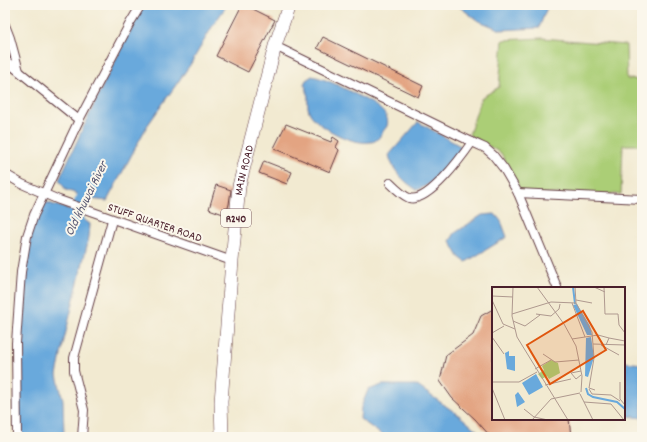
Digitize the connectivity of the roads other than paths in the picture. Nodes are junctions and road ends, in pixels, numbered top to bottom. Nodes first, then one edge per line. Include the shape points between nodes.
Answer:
1 (141, 5) edge
2 (289, 5) edge
3 (5, 25) edge
4 (275, 46) junction
5 (5, 60) edge
6 (19, 71) junction
7 (79, 120) junction
8 (472, 142) junction
9 (5, 174) edge
10 (390, 183) dead end
11 (44, 194) junction
12 (518, 194) junction
13 (642, 199) edge
14 (112, 220) junction
15 (232, 261) junction
16 (557, 287) edge
17 (16, 437) edge
18 (82, 437) edge
19 (222, 437) edge

1 - 7 street
2 - 4 main road, MAIN ROAD / R240
3 - 6 street
4 - 8 street
4 - 15 main road, MAIN ROAD / R240 via 239,186
5 - 6 street
6 - 7 street
7 - 11 street
8 - 10 street via 457,164 423,195 410,198
8 - 12 street via 493,155
9 - 11 street, STUFF QUARTER ROAD
11 - 14 street, STUFF QUARTER ROAD
11 - 17 street via 27,236 21,272 16,343
12 - 13 street
12 - 16 street
14 - 15 street, STUFF QUARTER ROAD
14 - 18 street via 74,358 74,372 84,410
15 - 19 main road, MAIN ROAD / R240 via 221,402

